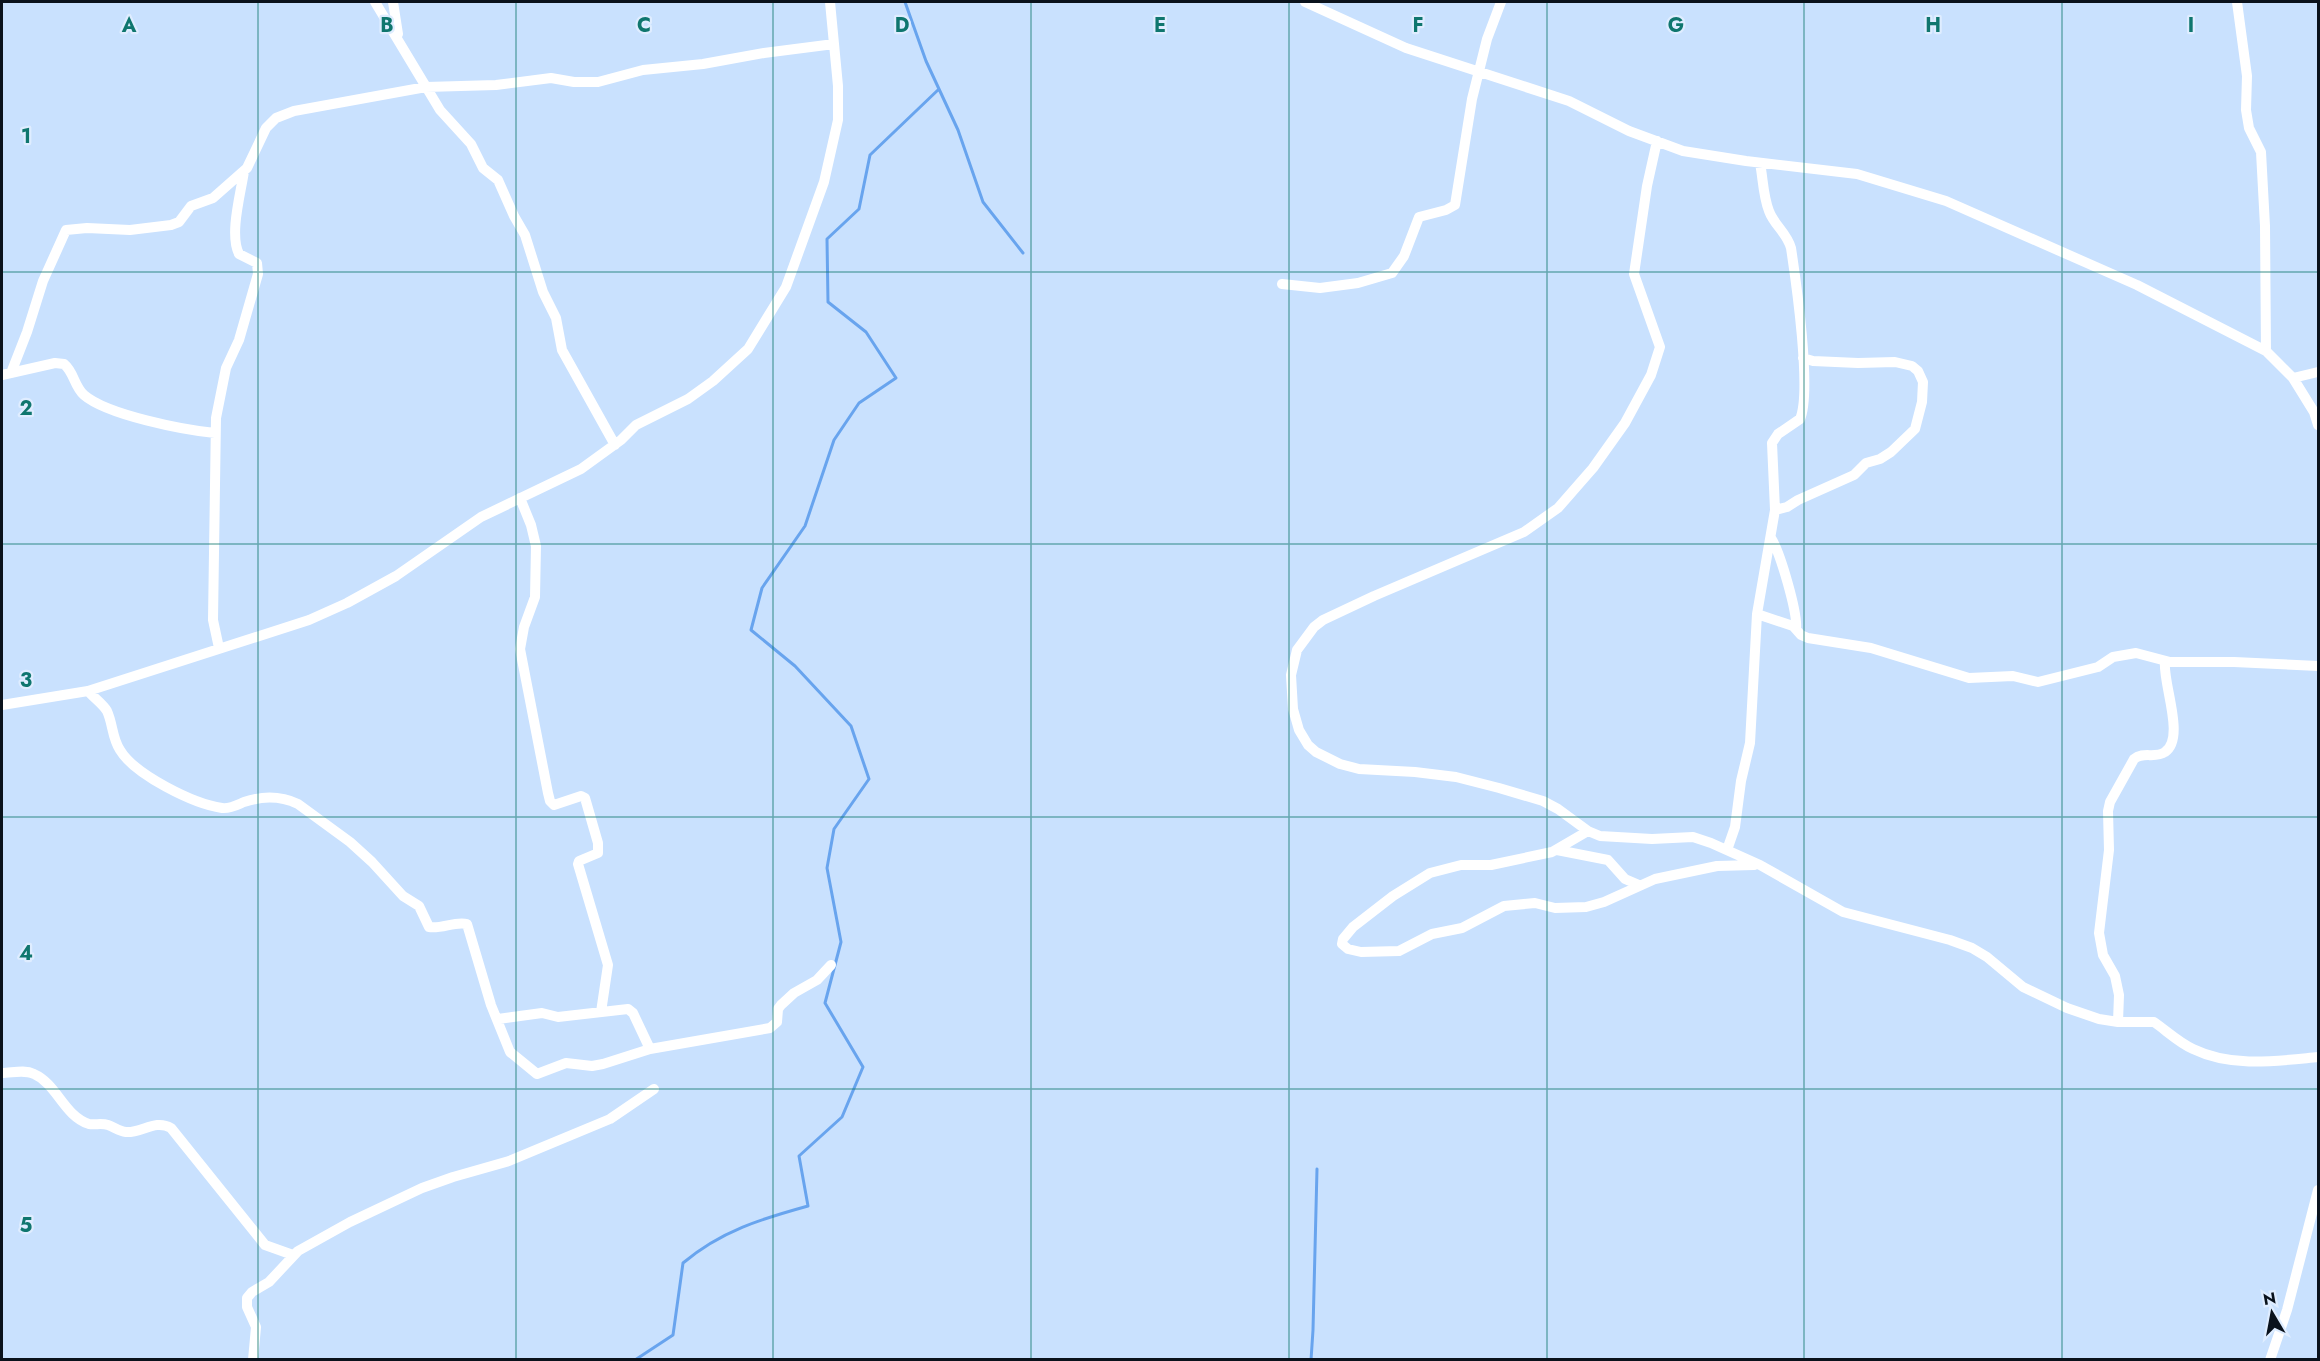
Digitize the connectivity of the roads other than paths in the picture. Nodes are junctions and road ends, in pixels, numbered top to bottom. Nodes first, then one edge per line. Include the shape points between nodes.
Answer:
1 (375, 2) edge
2 (393, 2) edge
3 (830, 2) edge
4 (1305, 2) edge
5 (1501, 2) edge
6 (2237, 2) edge
7 (398, 38) junction
8 (834, 44) junction
9 (1480, 72) junction
10 (426, 87) junction
11 (1657, 141) junction
12 (1760, 163) junction
13 (244, 171) junction
14 (1282, 284) dead end
15 (2266, 351) junction
16 (1803, 358) junction
17 (2319, 372) edge
18 (6, 374) edge
19 (2293, 378) junction
20 (2319, 424) edge
21 (215, 433) junction
22 (615, 445) junction
23 (520, 498) junction
24 (1775, 510) junction
25 (1771, 538) junction
26 (1757, 614) junction
27 (1796, 628) junction
28 (219, 648) junction
29 (2165, 661) junction
30 (2319, 666) edge
31 (88, 691) junction
32 (2, 705) edge
33 (1588, 831) junction
34 (1557, 850) junction
35 (1727, 850) junction
36 (1760, 866) junction
37 (1640, 885) junction
38 (831, 965) dead end
39 (601, 1012) junction
40 (498, 1019) junction
41 (2118, 1022) junction
42 (650, 1049) junction
43 (2319, 1057) edge
44 (2, 1073) edge
45 (654, 1089) dead end
46 (2319, 1190) edge
47 (293, 1255) junction
48 (252, 1359) edge
49 (2270, 1359) edge

1 - 7 street
2 - 7 street
3 - 8 street
4 - 9 street via 1406,48
5 - 9 street
6 - 15 street via 2247,76 2246,110 2249,128 2261,152
7 - 10 street
8 - 10 street via 643,70 598,82 551,78 496,85
8 - 22 street via 838,120 824,182 786,287 753,342 713,381 688,399 636,425
9 - 11 street via 1569,101
9 - 14 street via 1455,205 1419,217 1394,271 1358,283 1320,288
10 - 13 street via 304,109 276,118 266,128
10 - 22 street via 440,110 471,144 483,168 498,180 525,235 543,292 556,318 562,350
11 - 12 street via 1683,151
11 - 33 street via 1634,274 1660,346 1651,375 1625,423 1558,508 1524,532 1323,620 1297,650 1291,675 1299,730 1316,752 1340,765 1456,777 1499,788 1550,805
12 - 15 street via 1857,174 1946,201 2137,285
12 - 16 street via 1768,208 1791,248
13 - 18 street via 213,198 191,206 176,224 130,230 66,230
13 - 21 street via 235,241 239,254 257,263 258,274 239,340 223,378
15 - 19 street
16 - 24 street via 1802,414 1796,424 1772,442
16 - 24 street via 1912,366 1923,382 1920,413 1915,429 1891,452 1866,463 1854,475
17 - 19 street
18 - 21 street via 63,364 90,399 143,419
19 - 20 street
21 - 28 street via 213,620
22 - 23 street via 581,469
23 - 28 street via 481,517 396,576 347,603 309,620
23 - 39 street via 536,546 535,597 520,649 550,801 554,805 585,798 598,843 598,853 578,864 608,965
24 - 25 street
25 - 26 street
25 - 27 street via 1792,599
26 - 27 street
26 - 35 street via 1750,743
27 - 29 street via 1808,638 1871,648 1969,678 2013,676 2038,682 2136,653
28 - 31 street
29 - 30 street
29 - 41 street via 2174,731 2168,749 2134,759 2108,811 2109,850 2099,933 2103,955 2115,976
31 - 32 street
31 - 40 street via 106,710 121,752 154,780 222,808 268,797 290,800 372,862 403,896 419,906 429,927 466,924
33 - 34 street
33 - 35 street via 1600,836 1693,837
34 - 37 street via 1608,860 1625,879
34 - 37 street via 1491,866 1461,865 1430,873 1353,927 1342,944 1361,952 1399,951 1432,934 1462,928 1504,906 1536,903 1555,908 1586,907
35 - 36 street
36 - 37 street via 1717,866
36 - 41 street via 1843,912 1972,948 2023,987 2067,1008
38 - 42 street via 781,1005 777,1022 770,1028
39 - 40 street via 558,1017 542,1013
39 - 42 street via 630,1010
40 - 42 street via 510,1052 537,1074 569,1062 616,1062
41 - 43 street via 2154,1022 2192,1048 2225,1059 2264,1062
44 - 47 street via 33,1073 90,1124 124,1132 159,1124 171,1128 265,1245
45 - 47 street via 609,1119 518,1158 422,1188 350,1222
46 - 49 street
47 - 48 street via 269,1282 247,1298 256,1327

